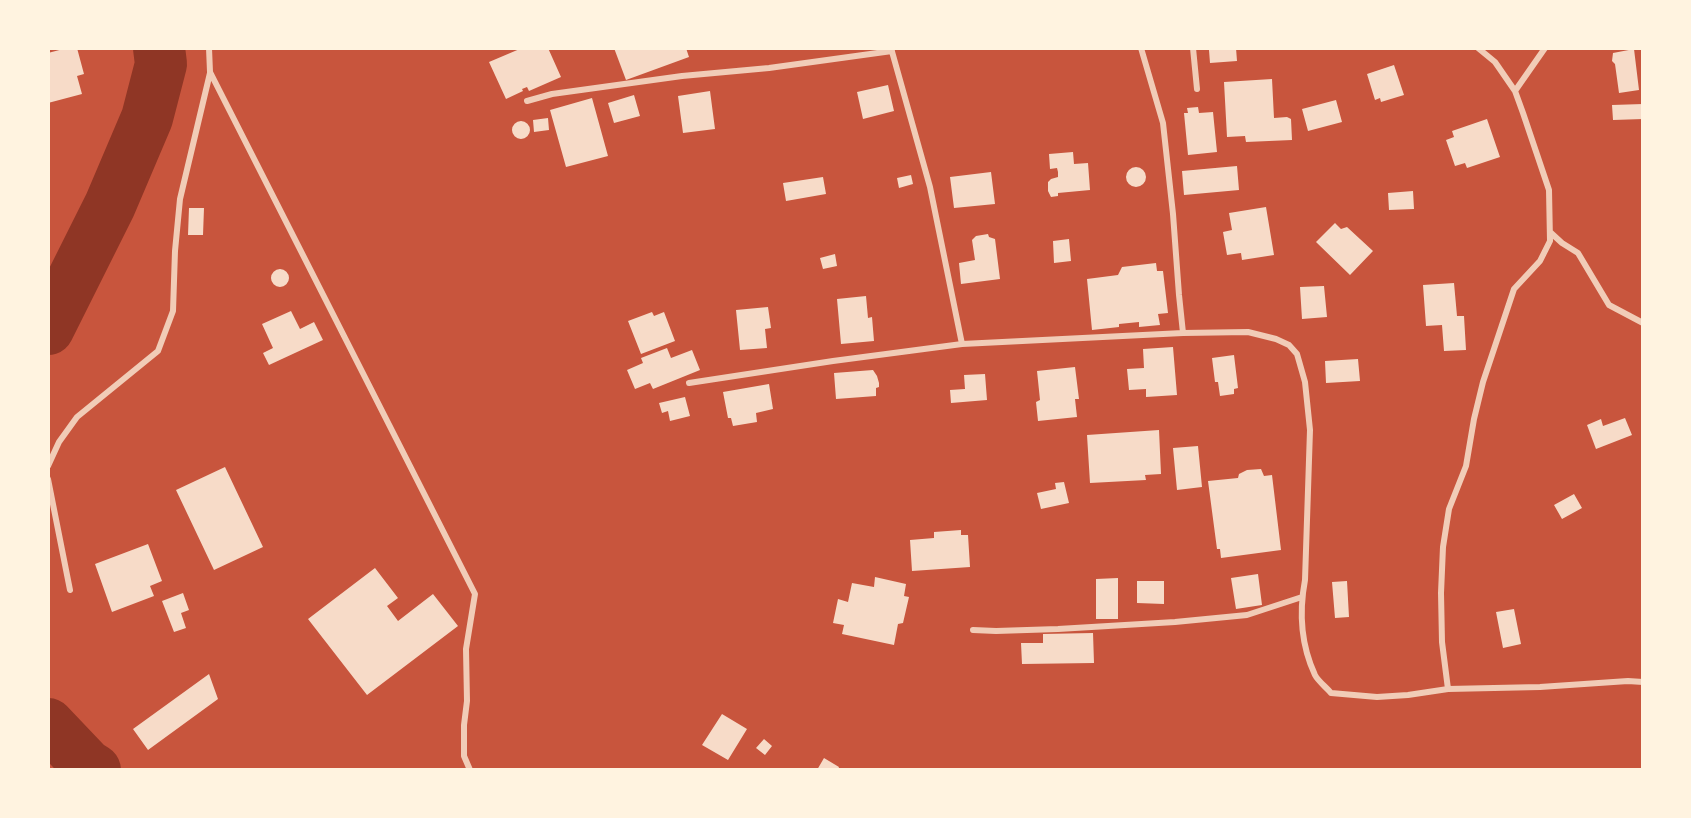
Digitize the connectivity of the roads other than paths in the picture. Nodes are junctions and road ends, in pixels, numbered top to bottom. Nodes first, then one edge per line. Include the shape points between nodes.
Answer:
1 (209, 48) edge
2 (1141, 48) edge
3 (1193, 48) edge
4 (1478, 48) edge
5 (1545, 48) edge
6 (892, 49) edge
7 (210, 72) junction
8 (1197, 89) dead end
9 (1515, 91) junction
10 (527, 101) dead end
11 (1550, 231) junction
12 (1643, 323) edge
13 (1183, 333) junction
14 (962, 344) junction
15 (689, 383) dead end
16 (48, 466) edge
17 (48, 479) edge
18 (70, 590) dead end
19 (1302, 597) junction
20 (973, 630) dead end
21 (1643, 682) edge
22 (1448, 689) junction
23 (470, 770) edge

1 - 7 street
2 - 13 street via 1163,123
3 - 8 street
4 - 9 street via 1495,62
5 - 9 street
6 - 10 street via 552,94
6 - 14 street via 930,187
7 - 16 street via 180,199 173,311 158,351 77,417
7 - 23 street via 475,594 466,649 464,756
9 - 11 street via 1549,190
11 - 12 street via 1578,252 1610,305
11 - 22 street via 1550,242 1540,261 1514,289 1483,382 1466,466 1449,509 1441,593
13 - 14 street
13 - 19 street via 1248,332 1276,339 1297,354 1305,382 1310,430
14 - 15 street
17 - 18 street
19 - 20 street via 1247,615 1058,629
19 - 22 street via 1303,642 1316,677 1331,693 1377,697
21 - 22 street

